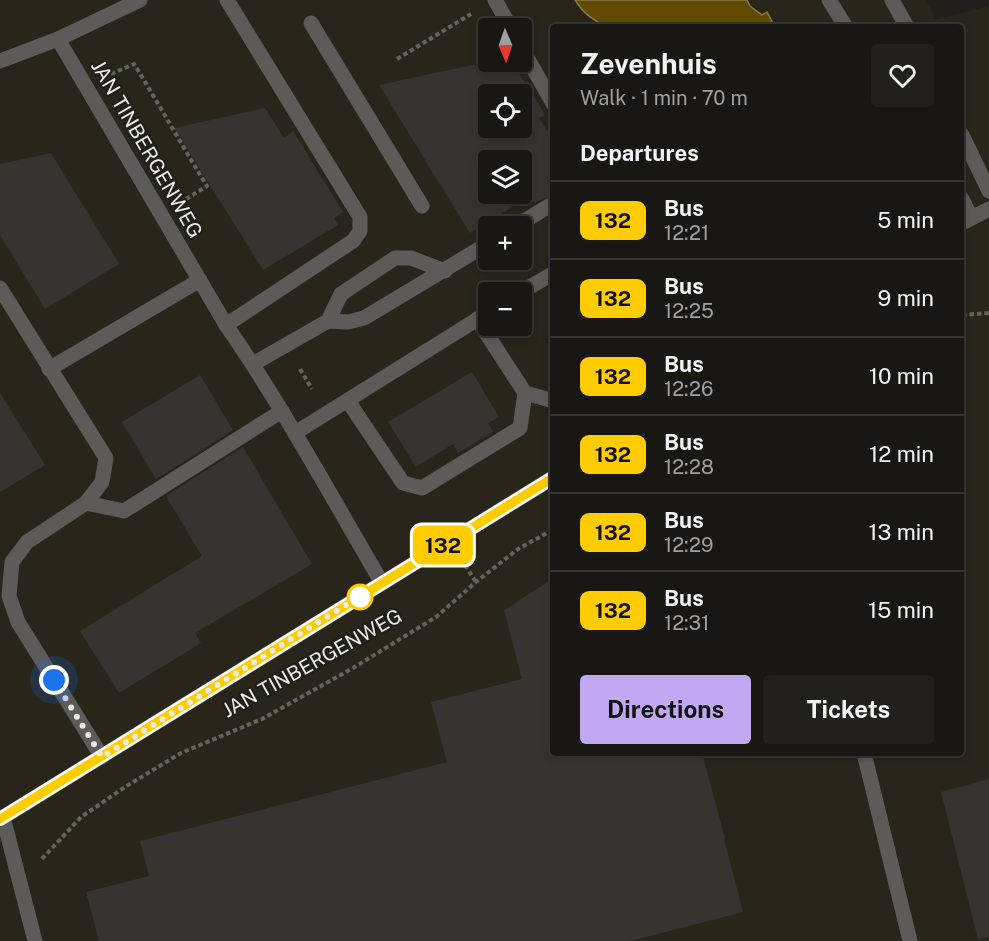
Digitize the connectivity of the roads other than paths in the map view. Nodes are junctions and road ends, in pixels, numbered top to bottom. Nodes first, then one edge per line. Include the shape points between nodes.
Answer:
1 (140, 0) edge
2 (227, 0) edge
3 (495, 0) edge
4 (830, 0) edge
5 (892, 0) edge
6 (505, 18) edge
7 (311, 23) dead end
8 (844, 24) edge
9 (905, 24) edge
10 (58, 39) junction
11 (0, 61) edge
12 (532, 66) edge
13 (550, 98) edge
14 (964, 139) edge
15 (989, 191) edge
16 (550, 205) edge
17 (422, 206) dead end
18 (989, 209) edge
19 (532, 216) edge
20 (966, 220) edge
21 (478, 250) edge
22 (445, 271) junction
23 (550, 275) edge
24 (200, 280) junction
25 (532, 286) edge
26 (0, 288) edge
27 (478, 319) edge
28 (328, 321) junction
29 (226, 325) junction
30 (494, 336) edge
31 (253, 364) junction
32 (49, 369) junction
33 (525, 393) junction
34 (550, 400) edge
35 (348, 401) junction
36 (282, 411) junction
37 (295, 433) junction
38 (550, 479) edge
39 (86, 503) junction
40 (382, 583) junction
41 (865, 756) edge
42 (102, 757) junction
43 (1, 818) edge
44 (35, 941) edge
45 (910, 941) edge

1 - 10 street
2 - 29 street via 360,217 360,231 353,241
3 - 6 street
4 - 8 street
5 - 9 street
7 - 17 street
10 - 11 street
10 - 24 street, JAN TINBERGENWEG
12 - 13 street
14 - 15 street
16 - 19 street
18 - 20 street
21 - 22 street
22 - 28 street via 364,318
22 - 28 street via 411,258 395,258 341,294
23 - 25 street
24 - 29 street, JAN TINBERGENWEG
24 - 32 street
26 - 32 street
27 - 35 street
28 - 31 street
29 - 31 street, JAN TINBERGENWEG
30 - 33 street
31 - 36 street, JAN TINBERGENWEG
32 - 39 street via 105,458 102,482
33 - 34 street
33 - 35 street via 519,428 422,488 403,483
35 - 37 street
36 - 37 street, JAN TINBERGENWEG
36 - 39 street via 124,512
37 - 40 street, JAN TINBERGENWEG
38 - 40 street, JAN TINBERGENWEG
39 - 42 street via 27,542 12,562 9,596 18,622
40 - 42 street, JAN TINBERGENWEG
41 - 45 street
42 - 43 street, JAN TINBERGENWEG
43 - 44 street

